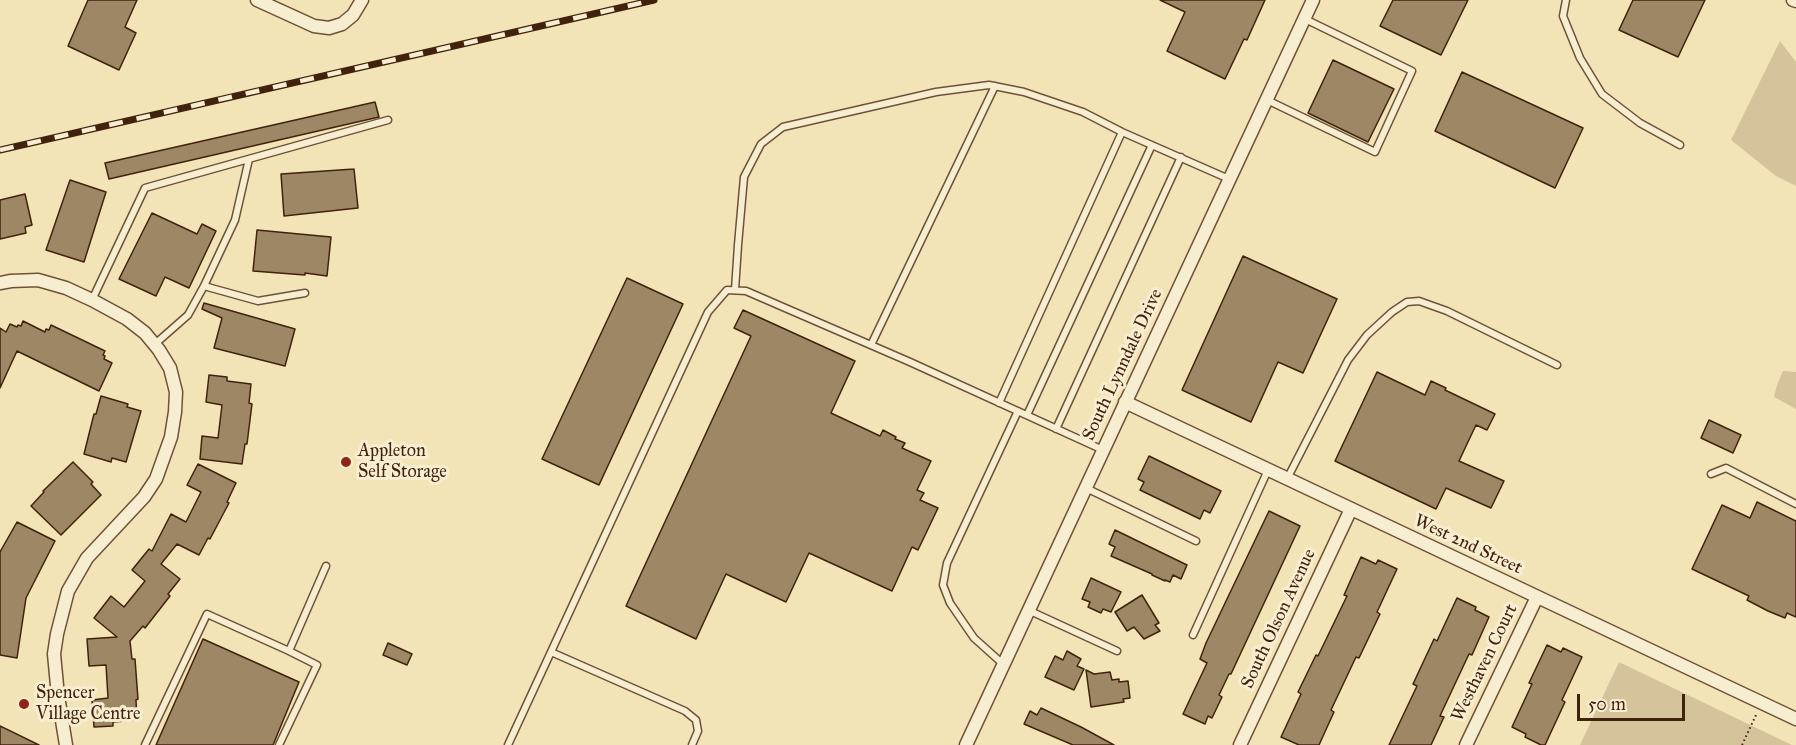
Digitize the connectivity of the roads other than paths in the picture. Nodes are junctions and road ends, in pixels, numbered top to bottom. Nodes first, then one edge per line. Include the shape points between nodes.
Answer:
1 (257, 0) edge
2 (362, 0) edge
3 (1313, 0) edge
4 (1566, 0) edge
5 (1304, 19) junction
6 (995, 86) junction
7 (1266, 100) junction
8 (388, 120) dead end
9 (1122, 132) junction
10 (1152, 145) junction
11 (1680, 145) dead end
12 (1181, 157) junction
13 (249, 159) junction
14 (1229, 179) junction
15 (0, 283) edge
16 (204, 286) junction
17 (735, 290) junction
18 (305, 293) dead end
19 (92, 300) junction
20 (154, 344) junction
21 (871, 345) junction
22 (1557, 365) dead end
23 (1125, 402) junction
24 (999, 403) junction
25 (1018, 411) junction
26 (1027, 415) junction
27 (1056, 429) junction
28 (1103, 450) junction
29 (1268, 470) junction
30 (1711, 474) dead end
31 (1287, 478) junction
32 (1086, 487) junction
33 (1796, 504) edge
34 (1352, 509) junction
35 (1196, 541) dead end
36 (326, 566) dead end
37 (1537, 597) junction
38 (1028, 610) junction
39 (1192, 635) dead end
40 (289, 651) junction
41 (1117, 651) dead end
42 (551, 652) junction
43 (1003, 664) junction
44 (1796, 719) edge
45 (970, 744) edge
46 (66, 745) edge
47 (145, 745) edge
48 (279, 745) edge
49 (508, 745) edge
50 (692, 745) edge
51 (1240, 745) edge
52 (1466, 745) edge

1 - 2 street via 314,26 329,28 353,15
3 - 5 street, South Lynndale Drive
4 - 11 lane via 1563,16 1580,58 1602,94
5 - 7 street, South Lynndale Drive
5 - 7 lane via 1412,71 1375,152
6 - 9 lane via 1083,112
6 - 17 lane via 936,92 783,127 761,144 744,177
6 - 21 lane
7 - 14 street, South Lynndale Drive
8 - 13 lane
9 - 10 lane
9 - 24 lane
10 - 12 lane
10 - 26 lane
12 - 14 lane
12 - 27 lane
13 - 16 lane via 235,220
13 - 19 lane via 145,188
14 - 23 street, South Lynndale Drive
15 - 19 street via 38,280
16 - 18 lane via 258,301
16 - 20 lane via 188,315
17 - 21 lane via 746,291
17 - 42 lane via 727,290 708,312
19 - 20 street via 127,319
20 - 46 street via 170,368 176,392 171,437 156,479 144,497 87,558 68,591 54,654
21 - 24 lane
22 - 31 lane via 1447,311 1419,301 1407,302 1367,336 1348,360
23 - 28 street, South Lynndale Drive
23 - 29 street, West 2nd Street
24 - 25 lane
25 - 26 lane
25 - 43 lane via 948,563 943,585 974,639
26 - 27 lane
27 - 28 lane
28 - 32 street, South Lynndale Drive
29 - 31 street, West 2nd Street
29 - 39 lane
30 - 33 lane via 1726,468
31 - 34 street, West 2nd Street
32 - 35 lane
32 - 38 street, South Lynndale Drive
34 - 37 street, West 2nd Street
34 - 51 street, South Olson Avenue
36 - 40 lane
37 - 44 street, West 2nd Street
37 - 52 street, Westhaven Court
38 - 41 lane
38 - 43 street, South Lynndale Drive
40 - 47 lane via 207,614
40 - 48 lane via 317,665
42 - 49 lane
42 - 50 lane via 685,711 696,720 698,731
43 - 45 street, South Lynndale Drive

